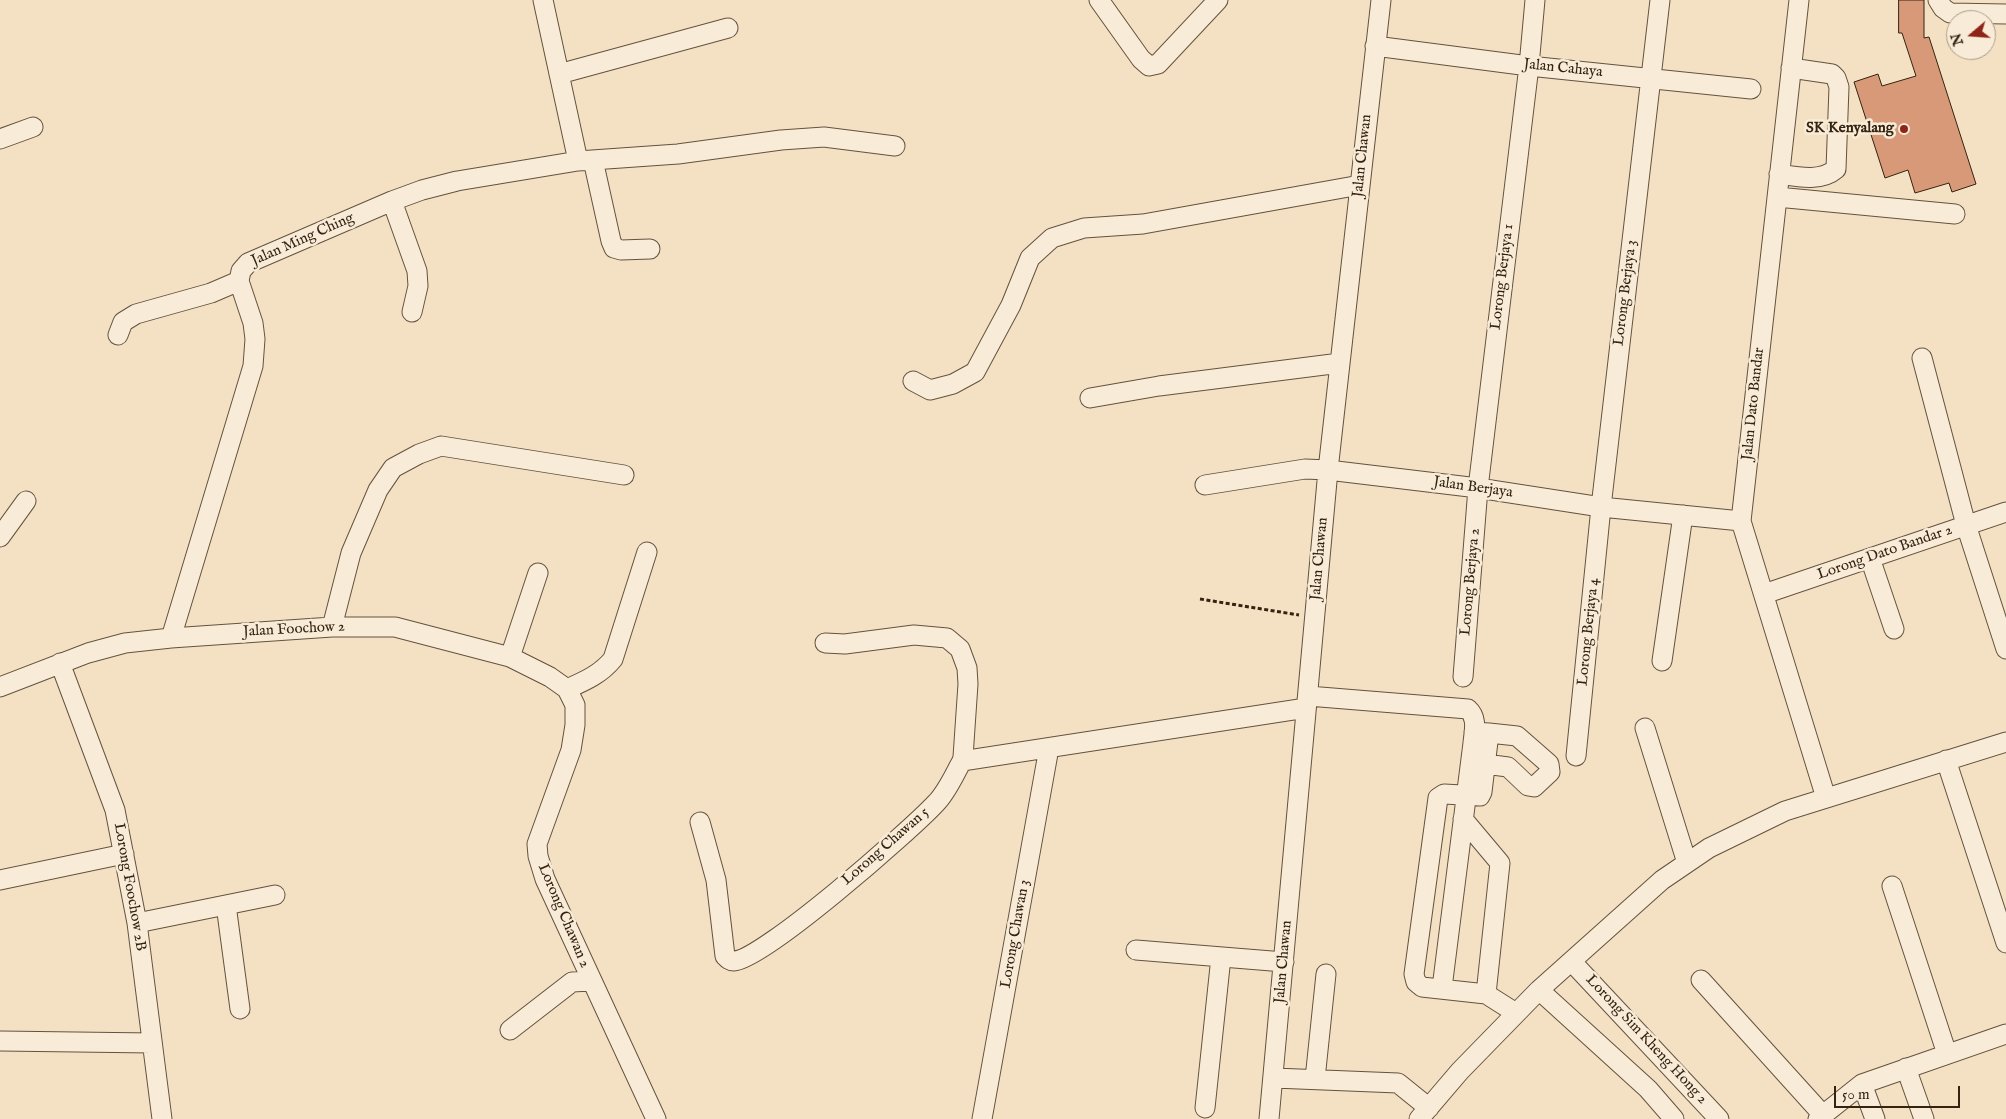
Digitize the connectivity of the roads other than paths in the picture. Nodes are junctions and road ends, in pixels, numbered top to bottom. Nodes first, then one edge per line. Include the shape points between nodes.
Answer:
1 (543, 0) edge
2 (1099, 0) edge
3 (1218, 0) edge
4 (1381, 0) edge
5 (1535, 0) edge
6 (1660, 0) edge
7 (1798, 0) edge
8 (1938, 0) edge
9 (2006, 14) edge
10 (728, 28) dead end
11 (1375, 46) junction
12 (1529, 66) junction
13 (1791, 68) junction
14 (559, 74) junction
15 (1651, 79) junction
16 (1751, 88) dead end
17 (34, 127) dead end
18 (0, 139) edge
19 (895, 146) dead end
20 (585, 160) junction
21 (1779, 174) junction
22 (1360, 185) junction
23 (1777, 197) junction
24 (392, 201) junction
25 (1955, 214) dead end
26 (650, 249) dead end
27 (239, 281) junction
28 (412, 312) dead end
29 (118, 335) dead end
30 (1922, 358) dead end
31 (1340, 363) junction
32 (913, 381) dead end
33 (1090, 398) dead end
34 (1328, 470) junction
35 (624, 475) dead end
36 (1205, 485) dead end
37 (1478, 488) junction
38 (26, 501) dead end
39 (1601, 508) junction
40 (2006, 512) edge
41 (1683, 515) junction
42 (1741, 521) junction
43 (1966, 525) junction
44 (0, 537) edge
45 (647, 552) dead end
46 (1870, 558) junction
47 (538, 573) dead end
48 (1764, 594) junction
49 (332, 627) junction
50 (1894, 628) dead end
51 (171, 638) junction
52 (824, 643) dead end
53 (2006, 649) edge
54 (510, 657) junction
55 (1662, 661) dead end
56 (60, 663) junction
57 (1463, 677) dead end
58 (0, 687) edge
59 (571, 697) junction
60 (1307, 702) junction
61 (1645, 728) dead end
62 (1482, 733) junction
63 (2006, 742) edge
64 (1049, 748) junction
65 (1576, 756) dead end
66 (1946, 760) junction
67 (962, 761) junction
68 (1485, 764) junction
69 (1465, 796) junction
70 (1826, 798) junction
71 (1463, 819) junction
72 (700, 822) dead end
73 (124, 854) junction
74 (1687, 863) junction
75 (0, 880) edge
76 (1892, 886) dead end
77 (275, 895) dead end
78 (226, 905) junction
79 (137, 923) junction
80 (2006, 943) edge
81 (1136, 950) dead end
82 (1221, 957) junction
83 (1284, 962) junction
84 (1572, 962) junction
85 (1326, 974) dead end
86 (1701, 980) dead end
87 (591, 981) junction
88 (1442, 988) junction
89 (1539, 990) junction
90 (1486, 994) junction
91 (240, 1009) dead end
92 (1516, 1012) junction
93 (510, 1030) dead end
94 (2006, 1034) edge
95 (0, 1041) edge
96 (152, 1043) junction
97 (1946, 1054) junction
98 (1906, 1068) junction
99 (1274, 1078) junction
100 (1316, 1079) junction
101 (1862, 1084) junction
102 (1205, 1108) dead end
103 (1424, 1113) edge
104 (1821, 1117) edge
105 (162, 1119) edge
106 (656, 1119) edge
107 (982, 1119) edge
108 (1270, 1119) edge
109 (1674, 1119) edge
110 (1719, 1119) edge
111 (1875, 1119) edge
112 (1924, 1119) edge

1 - 14 street
2 - 3 street via 1149,66 1158,64
4 - 11 street, Jalan Chawan
5 - 12 street, Lorong Berjaya 1
6 - 15 street, Lorong Berjaya 3
7 - 13 street, Jalan Dato Bandar
8 - 9 street via 1950,13
10 - 14 street
11 - 12 street, Jalan Cahaya
11 - 22 street, Jalan Chawan
12 - 15 street, Jalan Cahaya
12 - 37 street, Lorong Berjaya 1
13 - 21 street, Jalan Dato Bandar
13 - 21 street via 1832,74 1836,78 1839,87 1836,168 1819,177
14 - 20 street
15 - 16 street, Jalan Cahaya
15 - 39 street, Lorong Berjaya 3
17 - 18 street
19 - 20 street, Jalan Ming Ching via 824,137 678,154
20 - 24 street, Jalan Ming Ching via 457,181
20 - 26 street via 614,248
21 - 23 street, Jalan Dato Bandar
22 - 31 street, Jalan Chawan
22 - 32 street via 1143,224 1084,228 1052,238 1030,258 1011,305 975,372 953,384 930,390
23 - 25 street
23 - 42 street, Jalan Dato Bandar
24 - 27 street, Jalan Ming Ching via 248,263 241,271
24 - 28 street via 417,271 418,286
27 - 29 street via 211,293 136,314 123,322
27 - 51 street, Jalan Ming Ching via 253,323 253,366
30 - 43 street
31 - 33 street
31 - 34 street, Jalan Chawan
34 - 36 street, Jalan Berjaya via 1305,469
34 - 37 street, Jalan Berjaya
34 - 60 street, Jalan Chawan
35 - 49 street via 441,446 419,454 393,468 378,490 351,554
37 - 39 street, Jalan Berjaya
37 - 57 street, Lorong Berjaya 2
38 - 44 street
39 - 41 street, Jalan Berjaya
39 - 65 street, Lorong Berjaya 4
40 - 43 street, Lorong Dato Bandar 2
41 - 42 street, Jalan Berjaya
41 - 55 street
42 - 48 street, Jalan Dato Bandar
43 - 46 street, Lorong Dato Bandar 2
43 - 53 street
45 - 59 street via 613,659
46 - 48 street, Lorong Dato Bandar 2
46 - 50 street
47 - 54 street
48 - 70 street, Jalan Dato Bandar
49 - 51 street, Jalan Foochow 2
49 - 54 street, Jalan Foochow 2 via 395,627
51 - 56 street, Jalan Foochow 2 via 125,643
52 - 67 street, Lorong Chawan 5 via 845,644 914,635 947,638 960,649 967,668 968,684
54 - 59 street, Jalan Foochow 2 via 550,677
56 - 58 street, Jalan Foochow 2
56 - 73 street, Lorong Foochow 2B via 115,810
59 - 87 street, Lorong Chawan 2 via 575,725 571,750 537,844 545,879
60 - 62 street via 1468,709
60 - 64 street
60 - 83 street, Jalan Chawan
61 - 74 street
62 - 68 street
62 - 68 street via 1517,736 1544,758 1522,780 1508,767
62 - 69 street
63 - 66 street
64 - 67 street
64 - 107 street, Lorong Chawan 3
66 - 70 street
66 - 80 street
67 - 72 street, Lorong Chawan 5 via 938,801 897,842 757,953 736,962 725,956 716,880
68 - 69 street via 1480,796
69 - 71 street
69 - 88 street via 1444,794 1438,798 1414,974 1422,987
70 - 74 street via 1786,811 1709,848
71 - 88 street
71 - 90 street via 1500,863
73 - 75 street
73 - 79 street, Lorong Foochow 2B
74 - 84 street via 1662,880
76 - 97 street
77 - 78 street
78 - 79 street
78 - 91 street
79 - 96 street, Lorong Foochow 2B
81 - 82 street
82 - 83 street
82 - 102 street
83 - 99 street, Jalan Chawan
84 - 89 street
84 - 110 street, Lorong Sim Kheng Hong 2
85 - 100 street
86 - 104 street
87 - 93 street via 572,982
87 - 106 street, Lorong Chawan 2
88 - 90 street
89 - 92 street
89 - 109 street via 1648,1089
90 - 92 street
92 - 103 street
94 - 97 street
95 - 96 street
96 - 105 street, Lorong Foochow 2B
97 - 98 street
98 - 101 street
98 - 112 street
99 - 100 street
99 - 108 street, Jalan Chawan
100 - 103 street via 1398,1083
101 - 104 street
101 - 111 street

